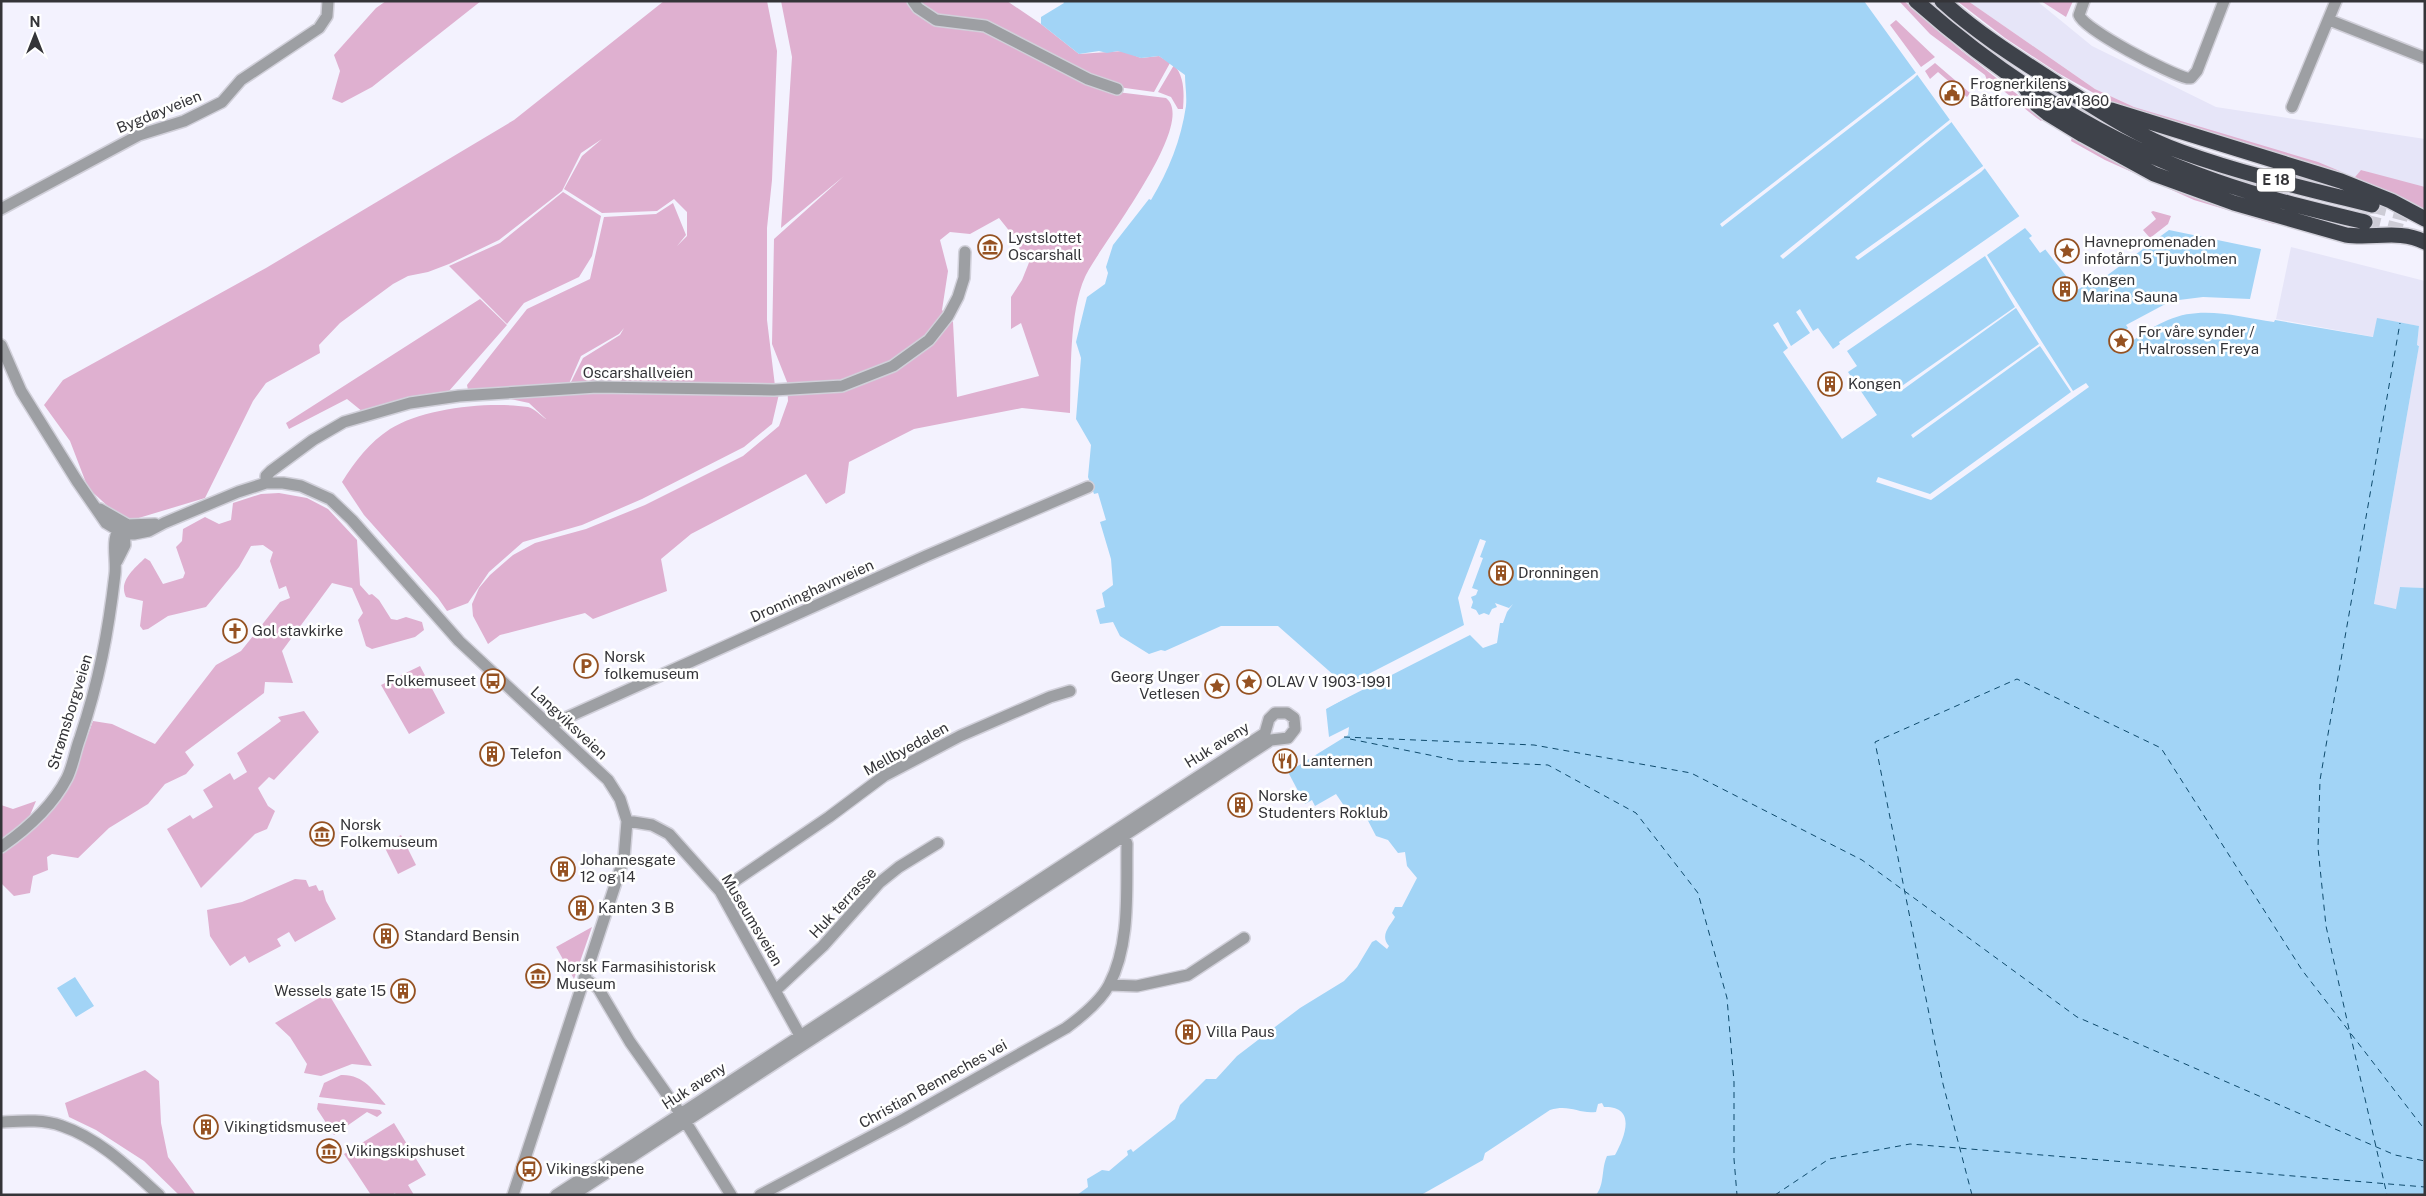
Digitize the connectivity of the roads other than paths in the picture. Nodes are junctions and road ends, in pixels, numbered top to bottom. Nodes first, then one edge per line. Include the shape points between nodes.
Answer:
1 (328, 1) edge
2 (913, 1) edge
3 (1916, 1) edge
4 (1942, 1) edge
5 (2224, 1) edge
6 (2336, 1) edge
7 (2082, 6) edge
8 (2329, 20) junction
9 (2425, 58) edge
10 (2020, 80) junction
11 (1118, 89) dead end
12 (2066, 89) junction
13 (2292, 107) dead end
14 (2372, 205) tunnel mouth
15 (1, 209) edge
16 (2425, 219) edge
17 (2365, 222) tunnel mouth
18 (2425, 242) edge
19 (965, 252) dead end
20 (1, 345) edge
21 (266, 483) junction
22 (1088, 487) dead end
23 (122, 529) junction
24 (1070, 691) dead end
25 (550, 725) junction
26 (1189, 787) junction
27 (626, 821) junction
28 (1122, 831) junction
29 (938, 843) dead end
30 (1, 847) edge
31 (720, 891) junction
32 (1244, 938) dead end
33 (584, 978) junction
34 (1109, 985) junction
35 (776, 990) junction
36 (802, 1039) junction
37 (682, 1117) junction
38 (1, 1122) edge
39 (158, 1195) edge
40 (513, 1195) edge
41 (556, 1195) edge
42 (573, 1195) edge
43 (731, 1195) edge
44 (760, 1195) edge

1 - 15 street, Bygdøyveien via 327,16 319,28 241,80 222,102 184,121 140,135
2 - 11 street via 936,20 985,26 1088,79
3 - 10 highway, E 18 via 1970,47
4 - 12 highway, E 18 via 1986,36
5 - 7 street via 2197,71 2191,78 2135,54 2093,30 2082,22
6 - 8 street
8 - 9 street
8 - 13 street
10 - 17 highway, E 18 via 2091,125 2151,156 2215,181
10 - 18 highway via 2037,105 2047,113 2126,160 2186,187 2346,235 2405,235
12 - 14 highway, E 18 via 2100,113 2181,152
12 - 16 highway via 2117,113 2341,181
19 - 21 street, Oscarshallveien via 964,278 958,297 929,340 892,366 842,386 774,390 596,386 459,396 410,403 344,422 271,471 266,476
20 - 23 street via 25,396 90,500
21 - 23 street, Langviksveien via 164,523
21 - 25 street, Langviksveien via 301,486 330,499 446,628
22 - 25 street, Dronninghavnveien
23 - 30 street, Strømsborgveien via 123,550 117,561 106,646 67,778 48,807
24 - 31 street, Mellbyedalen via 960,736 884,776
25 - 27 street, Langviksveien via 608,780 620,799
26 - 26 street, Huk aveny via 1271,740 1288,738 1295,729 1294,718 1287,713 1275,714 1269,719 1265,733
26 - 28 street, Huk aveny
27 - 31 street, Museumsveien via 652,825 669,834
27 - 33 street, Langviksveien via 624,858
28 - 34 street, Christian Benneches vei via 1128,844 1122,948
28 - 36 street, Huk aveny
29 - 35 street, Huk terrasse via 880,883 824,946
31 - 35 street, Museumsveien
32 - 34 street via 1188,975 1137,986
33 - 37 street via 598,988 630,1042
33 - 40 street, Langviksveien
34 - 44 street, Christian Benneches vei via 1080,1018 1066,1028
35 - 36 street, Museumsveien
36 - 37 street, Huk aveny
37 - 41 street, Huk aveny
37 - 42 street, Huk aveny
37 - 43 street
38 - 39 street via 35,1121 62,1125 89,1138 120,1160

